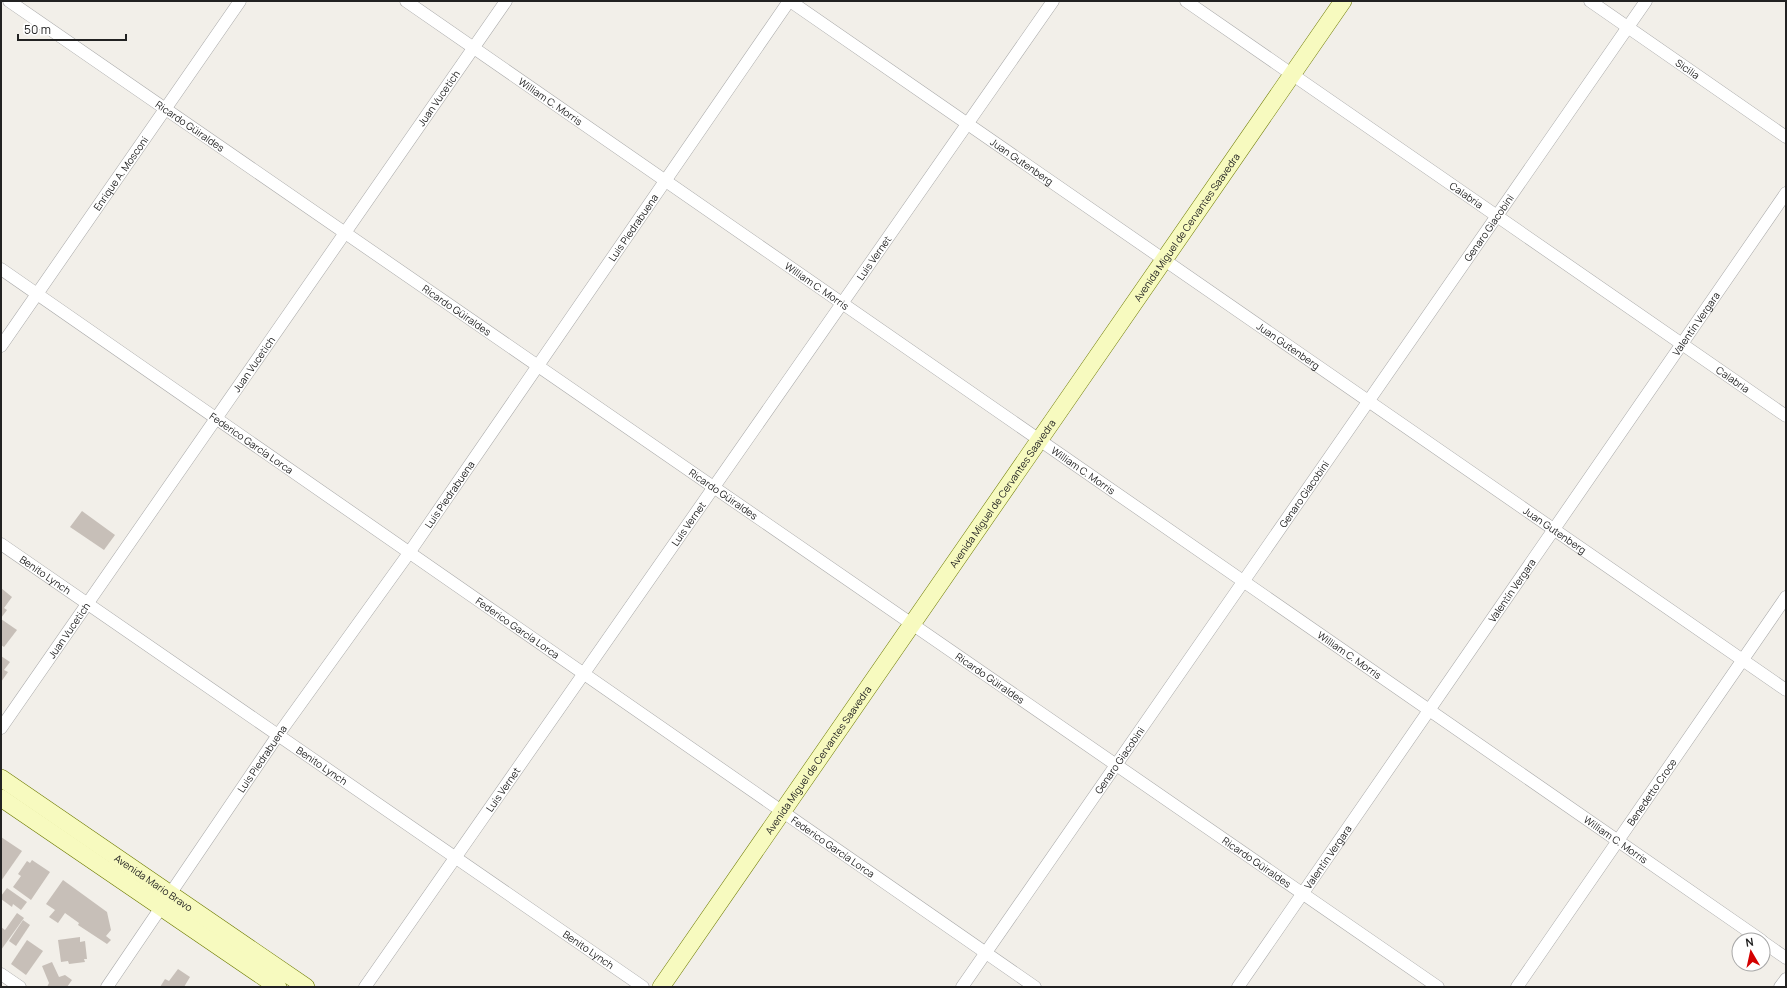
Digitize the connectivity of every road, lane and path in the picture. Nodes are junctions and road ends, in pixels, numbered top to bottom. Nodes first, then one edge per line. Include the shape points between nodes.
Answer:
1 (9, 1) edge
2 (240, 1) edge
3 (406, 1) edge
4 (506, 1) edge
5 (790, 1) edge
6 (1053, 1) edge
7 (1186, 1) edge
8 (1343, 1) edge
9 (1590, 1) edge
10 (1646, 1) edge
11 (1628, 27) junction
12 (473, 48) junction
13 (1292, 74) junction
14 (165, 109) junction
15 (968, 124) junction
16 (1786, 137) edge
17 (665, 181) junction
18 (1786, 193) edge
19 (1496, 216) junction
20 (345, 232) junction
21 (1164, 260) junction
22 (1, 269) edge
23 (37, 294) junction
24 (842, 303) junction
25 (1682, 344) junction
26 (1, 346) edge
27 (538, 366) junction
28 (1368, 401) junction
29 (1786, 416) edge
30 (216, 418) junction
31 (1039, 441) junction
32 (714, 487) junction
33 (1554, 529) junction
34 (1, 544) edge
35 (409, 553) junction
36 (1243, 581) junction
37 (1786, 597) edge
38 (87, 603) junction
39 (912, 623) junction
40 (1742, 660) junction
41 (583, 674) junction
42 (1786, 690) edge
43 (1429, 710) junction
44 (1, 728) edge
45 (278, 735) junction
46 (1116, 765) junction
47 (1, 778) edge
48 (1, 798) edge
49 (782, 812) junction
50 (1617, 841) junction
51 (455, 857) junction
52 (1302, 893) junction
53 (165, 900) junction
54 (1749, 932) edge
55 (1771, 947) edge
56 (985, 953) junction
57 (1786, 958) edge
58 (1, 974) edge
59 (1786, 979) edge
60 (20, 987) edge
61 (107, 987) edge
62 (278, 987) edge
63 (306, 987) edge
64 (364, 987) edge
65 (643, 987) edge
66 (661, 987) edge
67 (962, 987) edge
68 (1035, 987) edge
69 (1238, 987) edge
70 (1438, 987) edge
71 (1517, 987) edge
72 (1780, 987) edge

1 - 14 street, Ricardo Güiraldes
2 - 14 street, Enrique A. Mosconi
3 - 12 street, William C. Morris
4 - 12 street, Juan Vucetich
5 - 15 street, Juan Gutenberg
5 - 17 street, Luis Piedrabuena
6 - 15 street, Luis Vernet
7 - 13 street, Calabria
8 - 13 street, Avenida Miguel de Cervantes Saavedra
9 - 11 street, Sicilia
10 - 11 street, Genaro Giacobini
11 - 16 street, Sicilia
11 - 19 street, Genaro Giacobini
12 - 17 street, William C. Morris
12 - 20 street, Juan Vucetich
13 - 19 street, Calabria
13 - 21 street, Avenida Miguel de Cervantes Saavedra
14 - 20 street, Ricardo Güiraldes
14 - 23 street, Enrique A. Mosconi
15 - 21 street, Juan Gutenberg
15 - 24 street, Luis Vernet
17 - 24 street, William C. Morris
17 - 27 street, Luis Piedrabuena
18 - 25 street, Valentín Vergara
19 - 25 street, Calabria
19 - 28 street, Genaro Giacobini
20 - 27 street, Ricardo Güiraldes
20 - 30 street, Juan Vucetich
21 - 28 street, Juan Gutenberg
21 - 31 street, Avenida Miguel de Cervantes Saavedra
22 - 23 street, Federico García Lorca
23 - 26 street, Enrique A. Mosconi
23 - 30 street, Federico García Lorca
24 - 31 street, William C. Morris
24 - 32 street, Luis Vernet
25 - 29 street, Calabria
25 - 33 street, Valentín Vergara
27 - 32 street, Ricardo Güiraldes
27 - 35 street, Luis Piedrabuena
28 - 33 street, Juan Gutenberg
28 - 36 street, Genaro Giacobini
30 - 35 street, Federico García Lorca
30 - 38 street, Juan Vucetich
31 - 36 street, William C. Morris
31 - 39 street, Avenida Miguel de Cervantes Saavedra
32 - 39 street, Ricardo Güiraldes
32 - 41 street, Luis Vernet
33 - 40 street, Juan Gutenberg
33 - 43 street, Valentín Vergara
34 - 38 street, Benito Lynch
35 - 41 street, Federico García Lorca
35 - 45 street, Luis Piedrabuena
36 - 43 street, William C. Morris
36 - 46 street, Genaro Giacobini
37 - 40 street, Benedetto Croce
38 - 44 street, Juan Vucetich
38 - 45 street, Benito Lynch
39 - 46 street, Ricardo Güiraldes
39 - 49 street, Avenida Miguel de Cervantes Saavedra
40 - 42 street, Juan Gutenberg
40 - 50 street, Benedetto Croce
41 - 49 street, Federico García Lorca
41 - 51 street, Luis Vernet
43 - 50 street, William C. Morris
43 - 52 street, Valentín Vergara
45 - 51 street, Benito Lynch
45 - 53 street, Luis Piedrabuena
46 - 52 street, Ricardo Güiraldes
46 - 56 street, Genaro Giacobini
47 - 53 street, Avenida Mario Bravo
48 - 53 street, Avenida Mario Bravo
49 - 56 street, Federico García Lorca
49 - 66 street, Avenida Miguel de Cervantes Saavedra
50 - 54 street, William C. Morris
50 - 71 street, Benedetto Croce
51 - 64 street, Luis Vernet
51 - 65 street, Benito Lynch
52 - 69 street, Valentín Vergara
52 - 70 street, Ricardo Güiraldes
53 - 61 street, Luis Piedrabuena
53 - 62 street, Avenida Mario Bravo
53 - 63 street, Avenida Mario Bravo
55 - 57 street, William C. Morris
56 - 67 street, Genaro Giacobini
56 - 68 street, Federico García Lorca
58 - 60 street
59 - 72 street

